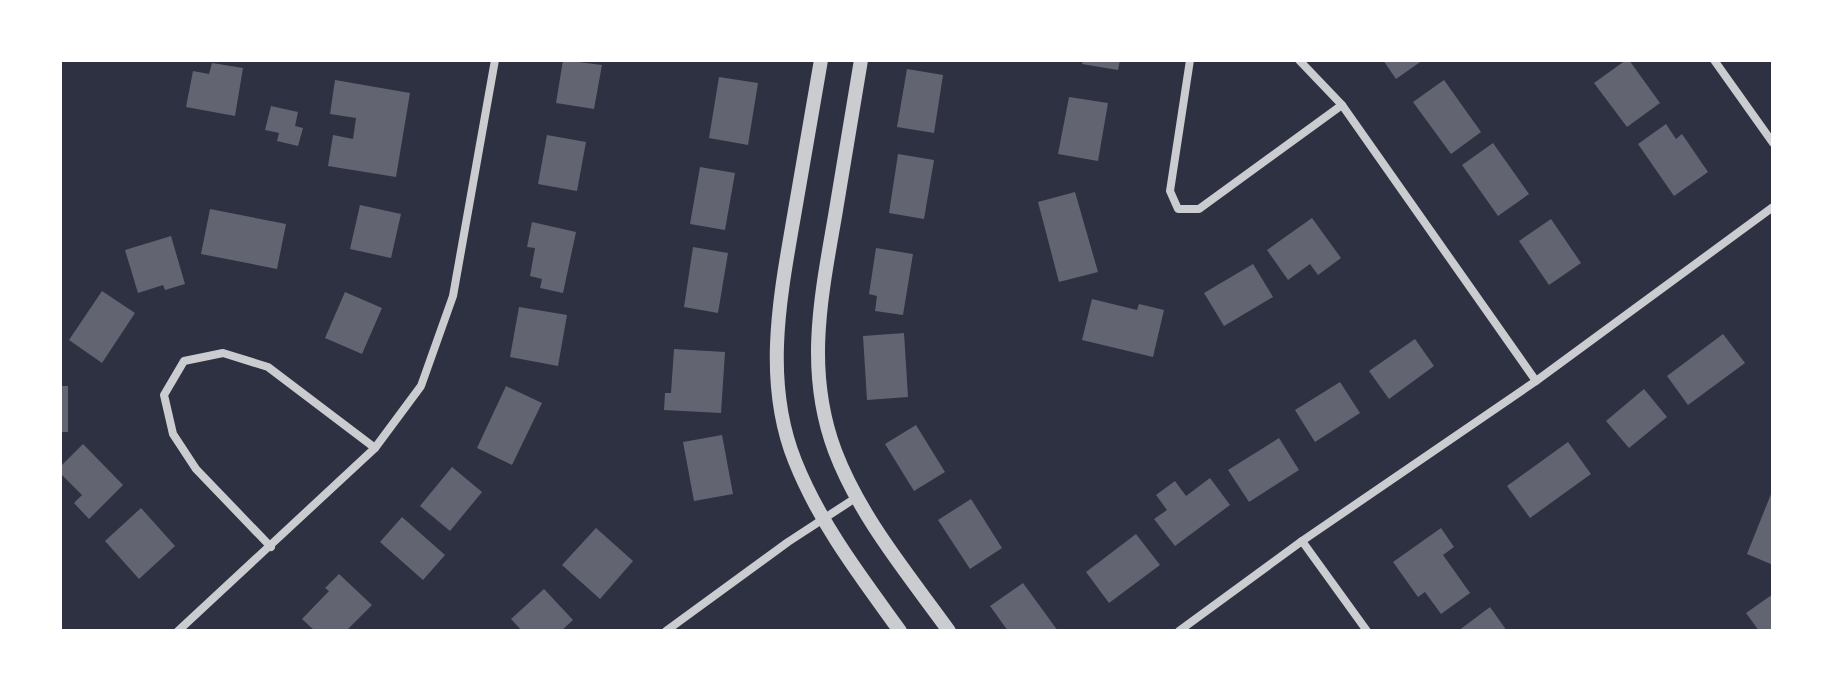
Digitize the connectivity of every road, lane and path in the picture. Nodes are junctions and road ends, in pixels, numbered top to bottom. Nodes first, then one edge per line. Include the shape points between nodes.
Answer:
1 (495, 60) edge
2 (821, 60) edge
3 (861, 60) edge
4 (1190, 60) edge
5 (1299, 60) edge
6 (1714, 60) edge
7 (1342, 105) junction
8 (1773, 143) edge
9 (1773, 207) edge
10 (1536, 381) junction
11 (375, 448) junction
12 (857, 497) junction
13 (823, 519) junction
14 (1302, 541) junction
15 (271, 547) junction
16 (178, 631) edge
17 (666, 631) edge
18 (900, 631) edge
19 (949, 631) edge
20 (1179, 631) edge
21 (1367, 631) edge

1 - 11 street via 453,296 421,386
2 - 13 street via 782,284 776,350 787,437
3 - 12 street via 817,337 827,426
4 - 7 street via 1170,191 1178,209 1199,209
5 - 7 street
6 - 8 street
7 - 10 street
9 - 10 street
10 - 14 street
11 - 15 street
11 - 15 street via 268,367 223,353 184,361 164,395 173,434 196,469
12 - 13 street
12 - 19 street
13 - 17 street
13 - 18 street
14 - 20 street
14 - 21 street
15 - 16 street

